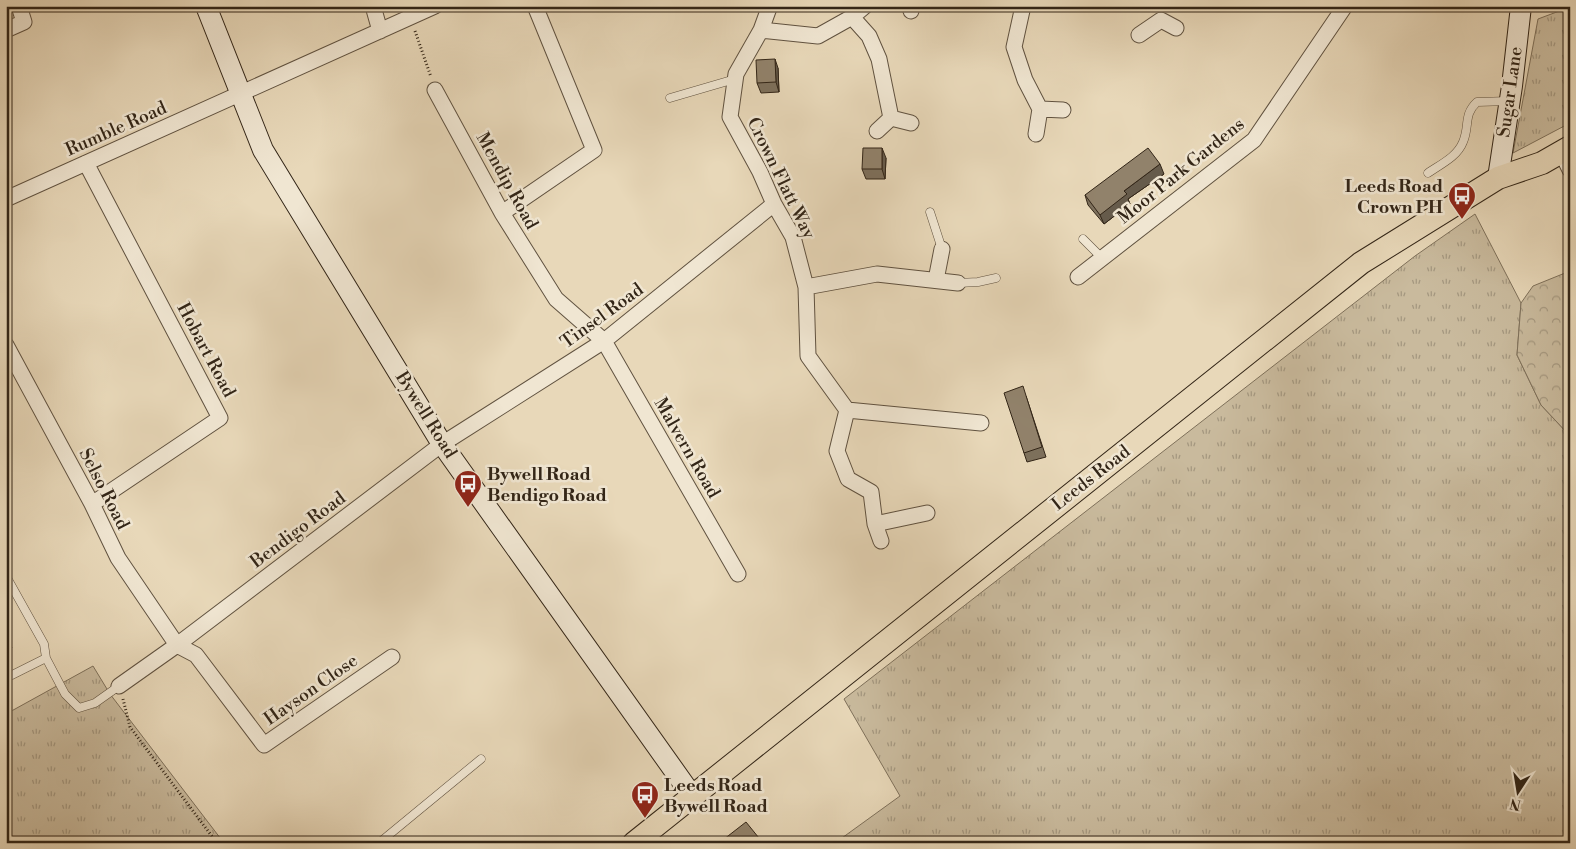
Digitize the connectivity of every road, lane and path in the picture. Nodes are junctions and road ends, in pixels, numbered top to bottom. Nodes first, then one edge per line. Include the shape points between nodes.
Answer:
1 (19, 6) edge
2 (206, 6) edge
3 (373, 6) edge
4 (436, 6) edge
5 (535, 6) edge
6 (865, 6) edge
7 (1023, 6) edge
8 (1345, 6) edge
9 (1521, 6) edge
10 (769, 8) dead end
11 (1160, 13) edge
12 (852, 17) junction
13 (410, 18) junction
14 (1176, 28) dead end
15 (6, 30) edge
16 (761, 30) junction
17 (380, 31) junction
18 (1139, 36) dead end
19 (735, 79) junction
20 (435, 90) joint
21 (242, 94) junction
22 (670, 98) dead end
23 (1510, 100) junction
24 (1040, 109) junction
25 (1063, 110) dead end
26 (891, 118) junction
27 (911, 123) dead end
28 (877, 131) dead end
29 (1036, 134) dead end
30 (1567, 156) edge
31 (86, 162) junction
32 (1428, 173) dead end
33 (1498, 178) junction
34 (6, 199) edge
35 (774, 204) junction
36 (930, 212) dead end
37 (502, 213) junction
38 (1083, 239) dead end
39 (942, 249) joint
40 (1102, 258) junction
41 (1078, 277) dead end
42 (996, 278) dead end
43 (936, 280) junction
44 (958, 283) joint
45 (806, 287) junction
46 (604, 341) junction
47 (6, 345) edge
48 (847, 410) junction
49 (981, 423) dead end
50 (442, 444) junction
51 (92, 504) junction
52 (927, 513) dead end
53 (875, 524) junction
54 (880, 541) dead end
55 (738, 574) dead end
56 (6, 576) edge
57 (177, 645) junction
58 (392, 657) dead end
59 (46, 658) junction
60 (6, 678) edge
61 (119, 686) junction
62 (481, 759) dead end
63 (693, 797) junction
64 (218, 843) edge
65 (379, 843) edge
66 (634, 843) edge

1 - 15 street via 24,22
2 - 21 street, Bywell Road
3 - 17 street
4 - 13 street, Rumble Road
5 - 37 street via 594,150
6 - 12 street
7 - 24 street via 1014,47 1025,80
8 - 40 street, Moor Park Gardens via 1254,140
9 - 23 street, Sugar Lane
10 - 16 street, Crown Flatt Way
11 - 14 street
11 - 18 street
12 - 16 street via 818,36
12 - 26 street via 869,36 879,59
13 - 17 street, Rumble Road
13 - 20 path
16 - 19 street, Crown Flatt Way
17 - 21 street, Rumble Road
19 - 22 lane
19 - 35 street, Crown Flatt Way via 730,116
20 - 37 street, Mendip Road
21 - 31 street, Rumble Road
21 - 50 street, Bywell Road via 263,150
23 - 32 lane via 1476,102 1470,108 1463,142 1457,151
23 - 33 street, Sugar Lane
24 - 25 street
24 - 29 street
26 - 27 street
26 - 28 street
30 - 33 main road, Leeds Road
31 - 34 street, Rumble Road
31 - 51 street, Hobart Road via 220,418
33 - 63 main road, Leeds Road via 1361,263
35 - 45 street, Crown Flatt Way via 794,237
35 - 46 street, Tinsel Road
36 - 39 lane
37 - 46 street, Mendip Road via 556,299
38 - 40 lane
39 - 43 street
40 - 41 street, Moor Park Gardens
42 - 44 lane
43 - 44 street
43 - 45 street via 877,274
45 - 48 street, Crown Flatt Way via 808,356
46 - 50 street, Tinsel Road
46 - 55 street, Malvern Road
47 - 51 street, Selso Road
48 - 49 street
48 - 53 street via 837,451 848,479 871,492
50 - 57 street, Bendigo Road
50 - 63 street, Bywell Road
51 - 57 street, Selso Road via 118,558
52 - 53 street
53 - 54 street
56 - 59 lane via 44,644
57 - 58 street, Hayson Close via 196,655 264,745
57 - 61 street, Bendigo Road
59 - 60 lane
59 - 61 lane via 65,694 78,708 95,703
61 - 64 path via 130,727
62 - 65 lane
63 - 66 main road, Leeds Road

